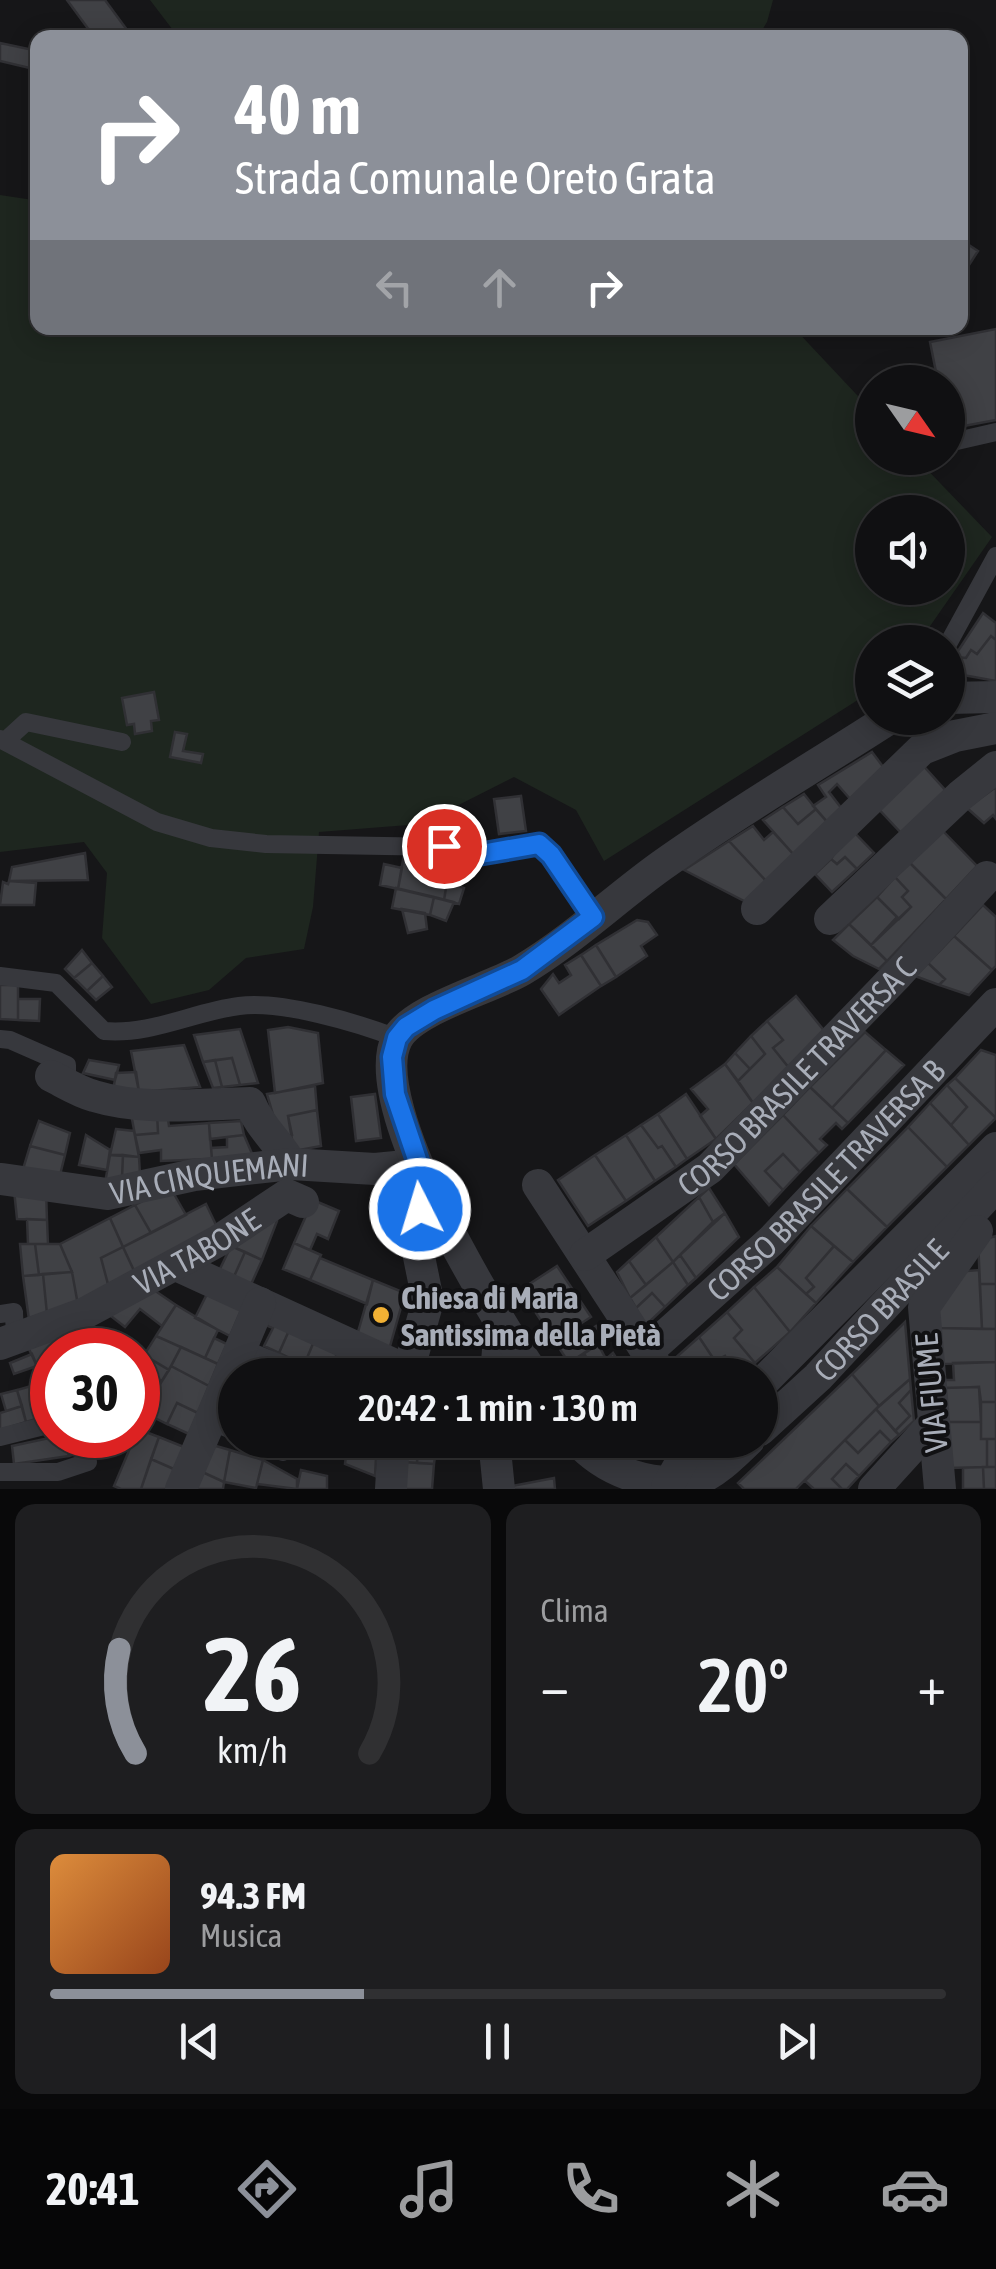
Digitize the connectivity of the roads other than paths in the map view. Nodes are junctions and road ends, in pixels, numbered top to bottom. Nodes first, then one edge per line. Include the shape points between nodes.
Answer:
1 (996, 432) edge
2 (965, 439) edge
3 (996, 556) edge
4 (958, 625) edge
5 (965, 698) edge
6 (996, 698) edge
7 (996, 728) edge
8 (864, 735) edge
9 (3, 740) edge
10 (122, 742) dead end
11 (996, 767) edge
12 (987, 877) dead end
13 (757, 910) dead end
14 (593, 917) junction
15 (830, 919) dead end
16 (0, 976) edge
17 (992, 1015) edge
18 (397, 1038) junction
19 (0, 1039) edge
20 (59, 1080) joint
21 (996, 1148) edge
22 (291, 1164) junction
23 (421, 1176) junction
24 (2, 1180) edge
25 (538, 1185) dead end
26 (996, 1186) edge
27 (996, 1200) edge
28 (303, 1202) dead end
29 (585, 1255) junction
30 (176, 1266) junction
31 (260, 1302) junction
32 (500, 1324) junction
33 (5, 1332) edge
34 (241, 1348) junction
35 (239, 1358) edge
36 (267, 1358) edge
37 (377, 1358) edge
38 (412, 1358) edge
39 (497, 1358) edge
40 (523, 1358) edge
41 (651, 1358) edge
42 (659, 1358) edge
43 (778, 1367) edge
44 (778, 1414) edge
45 (934, 1423) junction
46 (30, 1430) edge
47 (218, 1432) edge
48 (0, 1438) edge
49 (393, 1458) edge
50 (496, 1458) edge
51 (598, 1458) edge
52 (684, 1458) edge
53 (730, 1458) edge
54 (88, 1462) dead end
55 (0, 1472) edge
56 (667, 1486) junction
57 (182, 1489) edge
58 (391, 1489) edge
59 (499, 1489) edge
60 (874, 1489) edge
61 (940, 1489) edge

1 - 2 lane
3 - 4 lane
5 - 6 street
7 - 13 street via 922,749
8 - 14 street
9 - 10 lane via 26,722
9 - 14 lane via 157,822 211,838 444,846 481,854 539,844
11 - 15 street
12 - 29 street, CORSO BRASILE TRAVERSA C via 710,1168
14 - 18 street via 522,970 434,1010
16 - 18 lane via 56,983 104,1031 132,1034 242,1005 356,1022
17 - 42 street, CORSO BRASILE TRAVERSA B
18 - 23 street via 395,1094
19 - 20 lane via 67,1065
20 - 22 street via 115,1102 250,1103
21 - 43 street, CORSO BRASILE
22 - 23 street, VIA CINQUEMANI
22 - 24 street, VIA CINQUEMANI via 107,1194
23 - 32 street
23 - 38 street via 414,1232 428,1301
25 - 29 street
26 - 44 street, CORSO BRASILE
27 - 45 street, VIA FIUME via 924,1307
28 - 30 street, VIA TABONE via 286,1195
29 - 41 street
30 - 31 street
30 - 33 street, VIA TABONE via 85,1313
31 - 34 street
31 - 37 street
32 - 39 street
32 - 40 street
34 - 35 street
34 - 36 lane
45 - 60 street
45 - 61 street, VIA FIUME
46 - 48 lane
47 - 57 street
49 - 58 street
50 - 59 street
51 - 56 street via 637,1483
52 - 56 street
53 - 56 street via 697,1480
54 - 55 lane via 58,1472

